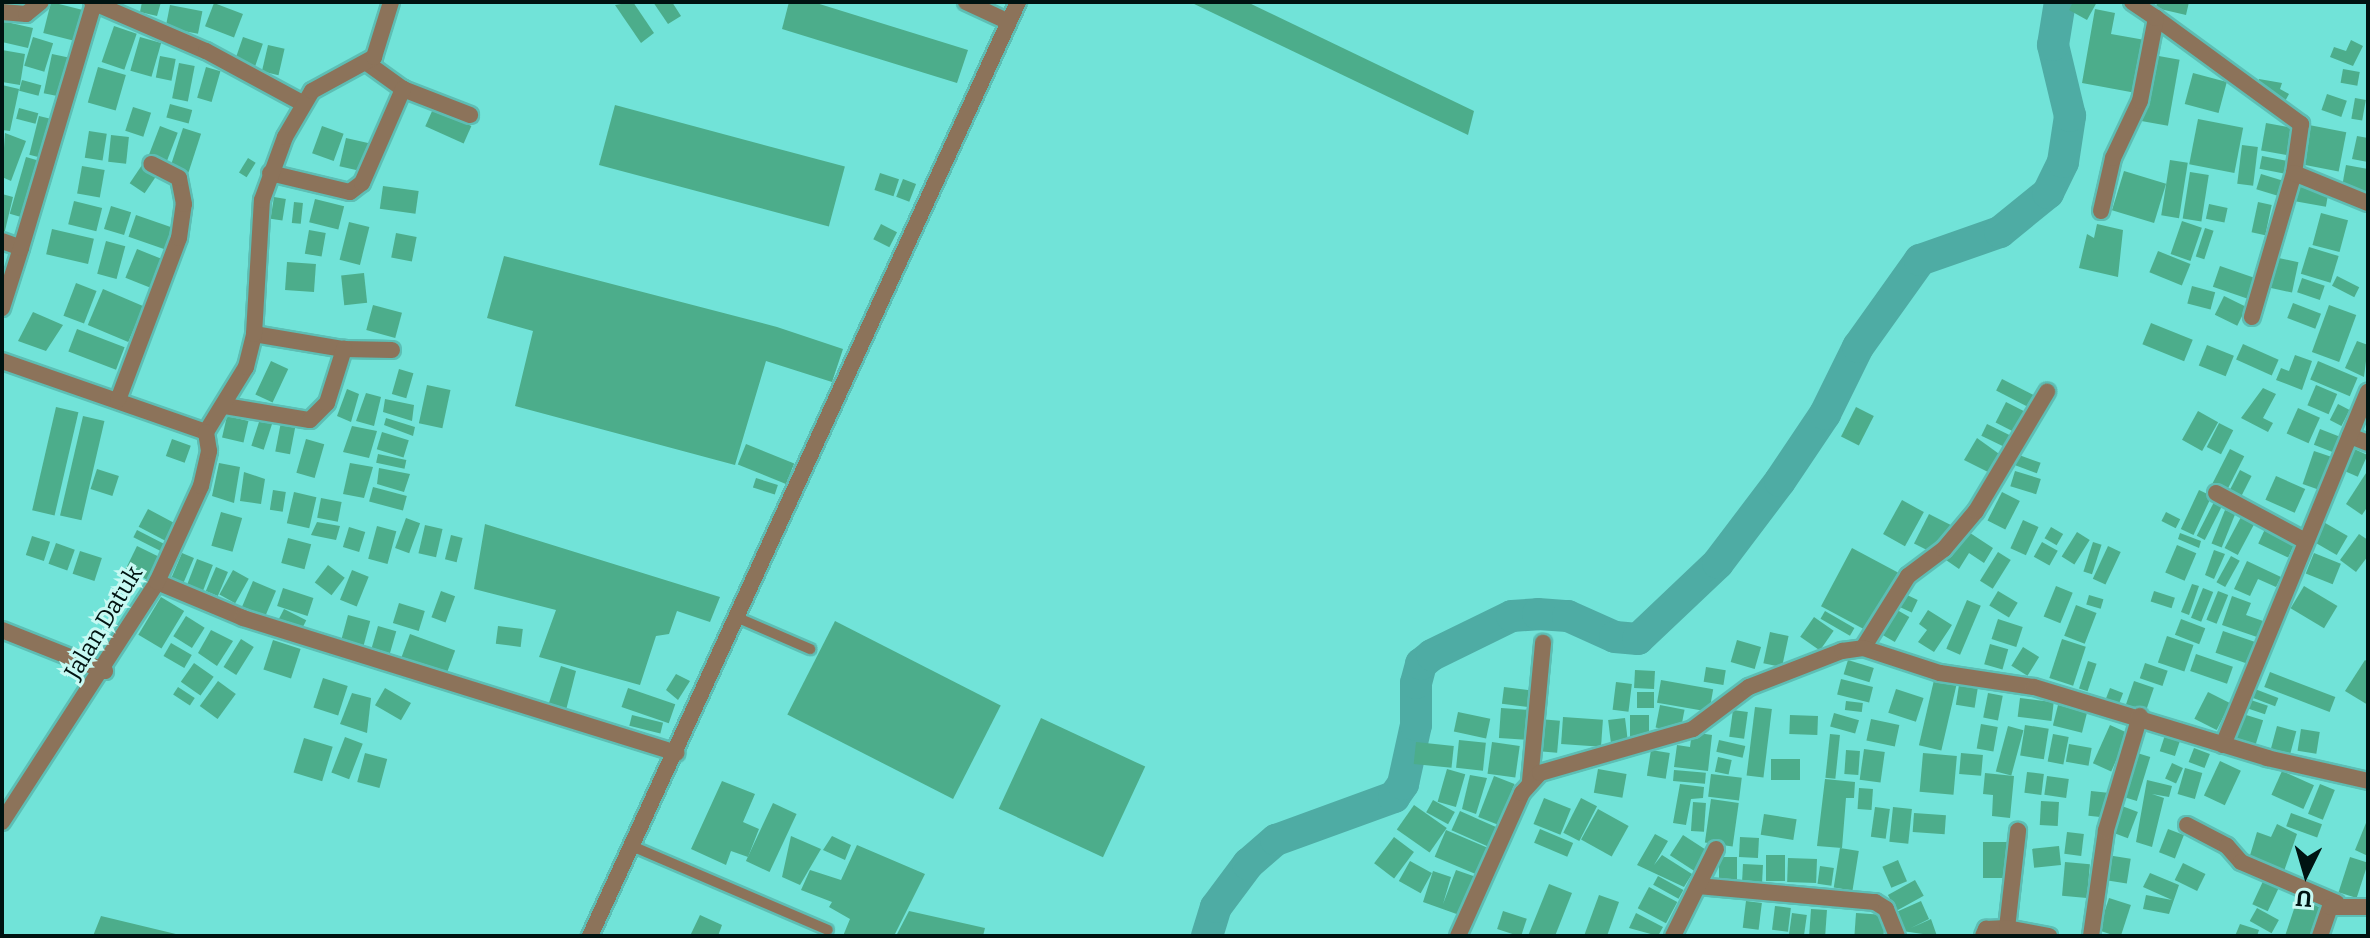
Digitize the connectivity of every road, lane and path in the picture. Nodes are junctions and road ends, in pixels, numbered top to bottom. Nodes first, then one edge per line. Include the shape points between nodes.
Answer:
1 (41, 2) edge
2 (391, 2) edge
3 (966, 2) edge
4 (1018, 2) edge
5 (2132, 2) edge
6 (93, 3) edge
7 (2, 12) edge
8 (2156, 18) junction
9 (1009, 22) junction
10 (367, 63) junction
11 (403, 89) junction
12 (302, 103) junction
13 (470, 115) dead end
14 (151, 164) dead end
15 (270, 173) junction
16 (2294, 173) junction
17 (2368, 203) edge
18 (2101, 211) dead end
19 (2, 241) edge
20 (21, 248) junction
21 (2, 308) edge
22 (2252, 317) dead end
23 (254, 334) junction
24 (344, 349) junction
25 (392, 350) dead end
26 (2, 361) edge
27 (2047, 392) dead end
28 (2368, 392) edge
29 (122, 402) junction
30 (225, 406) junction
31 (206, 432) junction
32 (2350, 436) junction
33 (2368, 443) edge
34 (2216, 493) dead end
35 (2305, 541) junction
36 (157, 582) junction
37 (736, 617) junction
38 (2, 630) edge
39 (1543, 643) dead end
40 (1863, 648) junction
41 (810, 649) dead end
42 (105, 671) junction
43 (2140, 716) junction
44 (2223, 745) junction
45 (676, 753) junction
46 (1530, 781) junction
47 (2368, 781) edge
48 (2, 822) edge
49 (2187, 825) dead end
50 (2018, 831) dead end
51 (632, 846) junction
52 (1716, 849) dead end
53 (1698, 886) junction
54 (2337, 903) junction
55 (2368, 907) edge
56 (2007, 928) junction
57 (828, 930) dead end
58 (590, 936) edge
59 (1458, 936) edge
60 (1673, 936) edge
61 (1897, 936) edge
62 (1983, 936) edge
63 (2049, 936) edge
64 (2091, 936) edge
65 (2320, 936) edge

1 - 7 street via 26,14
2 - 10 street via 378,50
3 - 9 street
4 - 9 street
5 - 8 street
6 - 12 street via 206,51
6 - 20 street
8 - 16 street via 2298,121
8 - 18 street via 2140,101 2113,158
9 - 37 street
10 - 11 street
10 - 12 street via 331,77
11 - 13 street
11 - 15 street via 362,183 350,192
12 - 15 street
14 - 29 street via 179,178 184,204 179,238
15 - 23 street via 259,225
16 - 17 street
16 - 22 street
19 - 20 street
20 - 21 street
23 - 24 street
23 - 30 street via 246,367
24 - 25 street
24 - 30 street via 327,403 310,420
26 - 29 street
27 - 40 street via 1976,511 1940,553 1908,576
28 - 32 street
29 - 31 street
30 - 31 street
31 - 36 street, Jalan Datuk via 209,451 201,486
32 - 33 street
32 - 35 street
34 - 35 street
35 - 44 street
36 - 42 street, Jalan Datuk
36 - 45 street via 243,618
37 - 41 lane
37 - 45 street
38 - 42 street
39 - 46 street
40 - 43 street via 1940,673 2034,687
40 - 46 street via 1749,687 1693,729 1555,766
42 - 48 street, Jalan Datuk
43 - 44 street
43 - 64 street via 2106,830
44 - 47 street
45 - 51 street
46 - 59 street
49 - 54 street via 2227,846 2241,862
50 - 56 street
51 - 57 lane
51 - 58 street
52 - 53 street
53 - 60 street
53 - 61 street via 1875,902 1886,909
54 - 55 street
54 - 65 street via 2327,913
56 - 62 street via 1986,929
56 - 63 street

